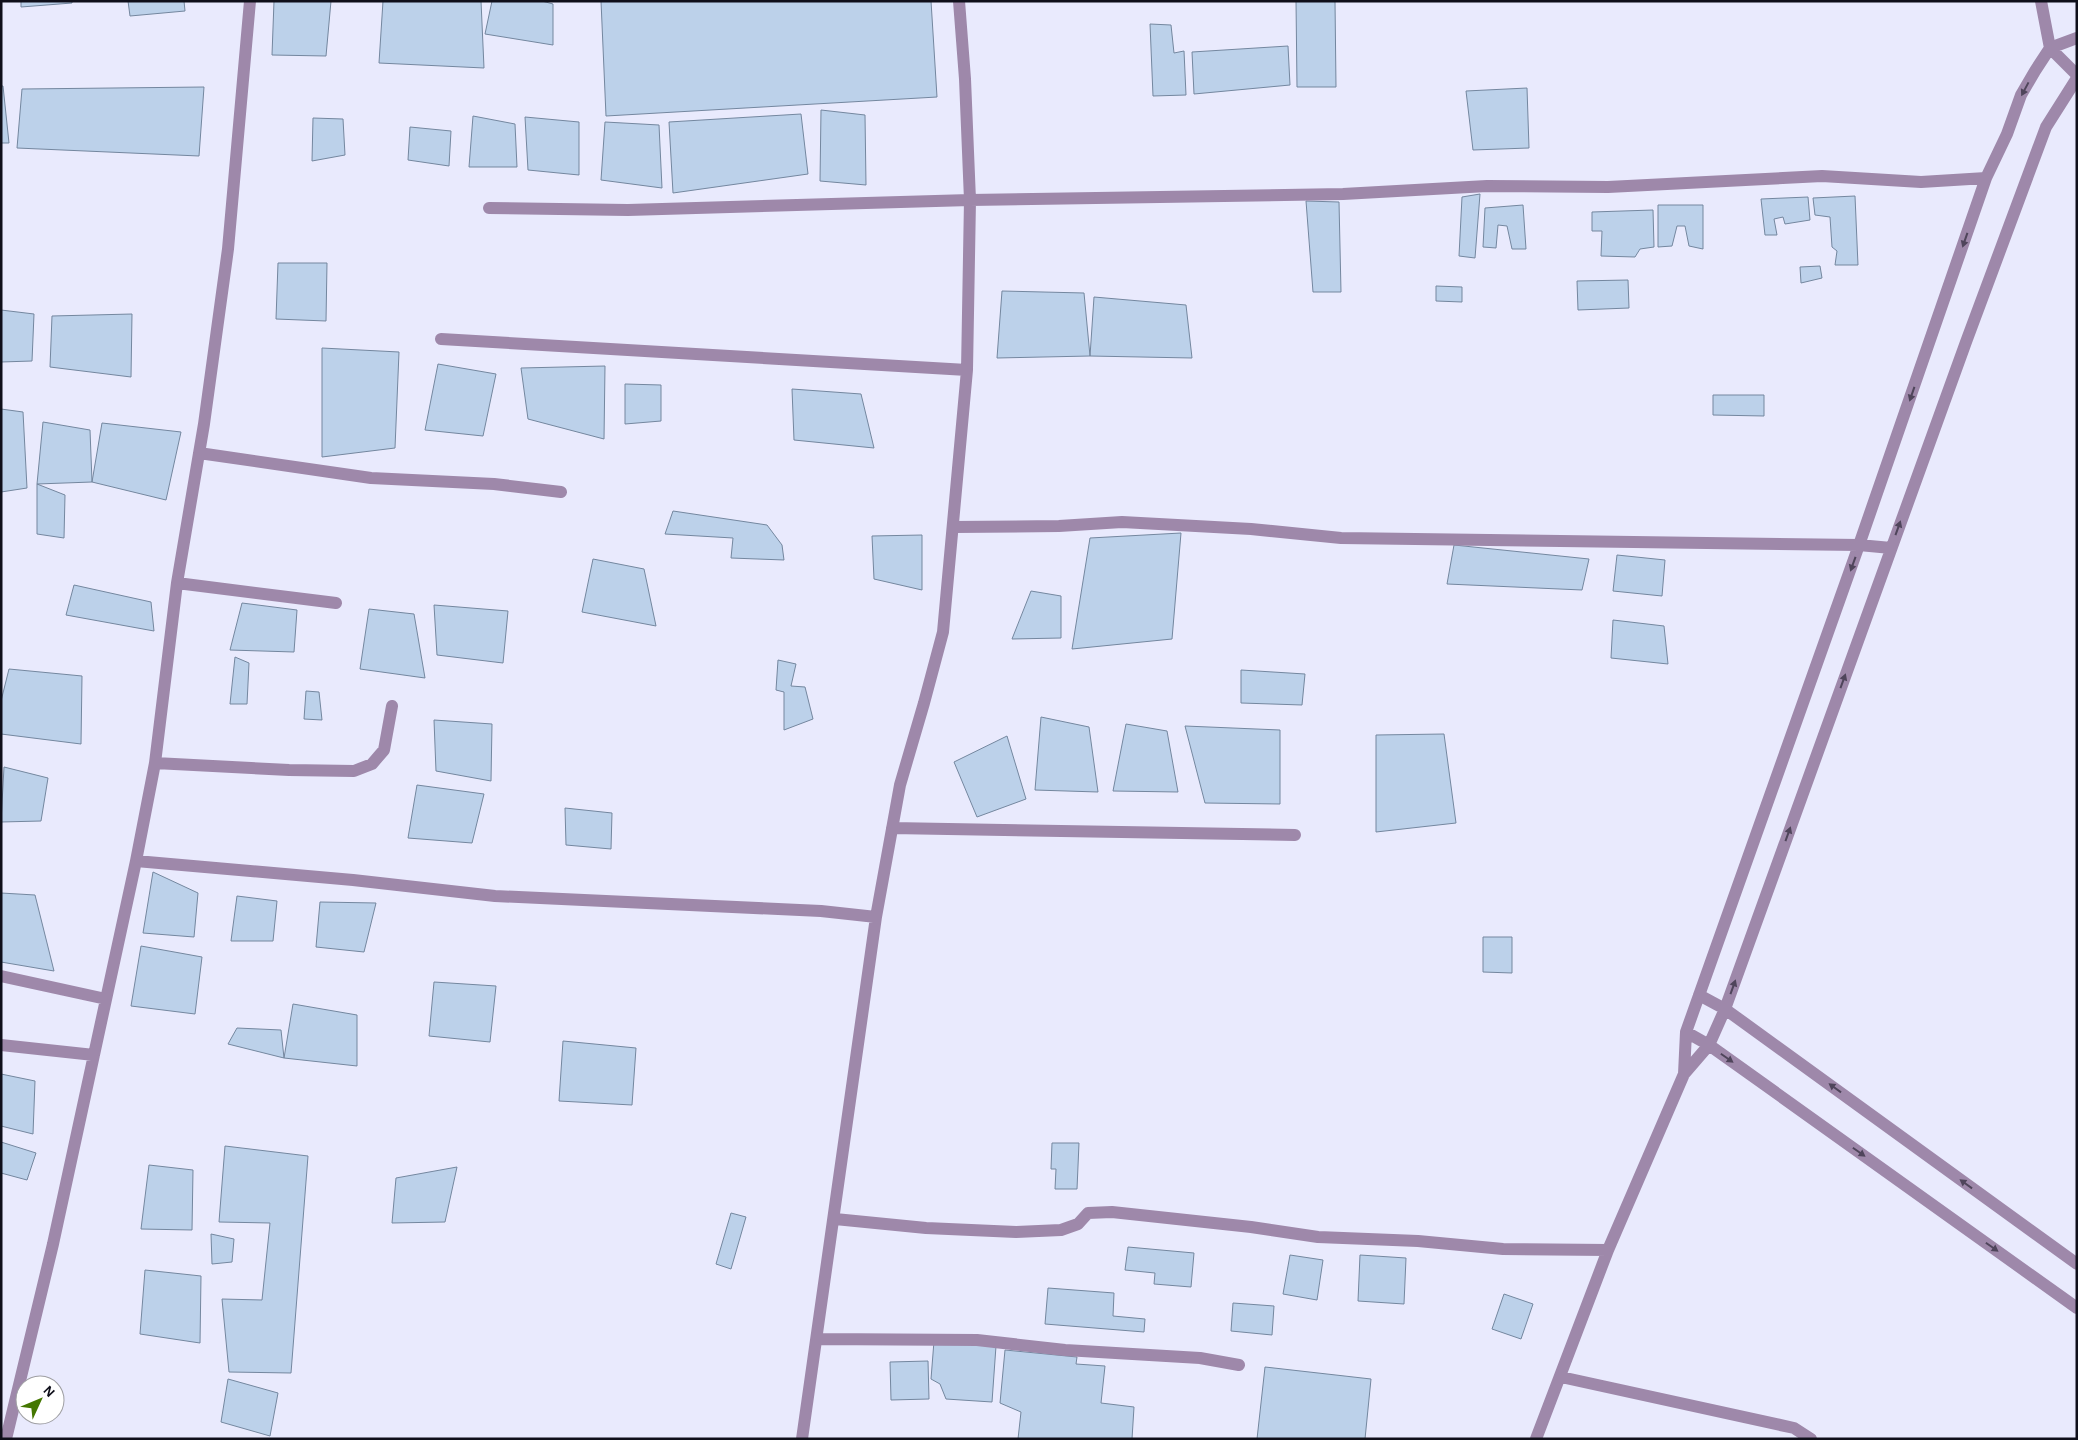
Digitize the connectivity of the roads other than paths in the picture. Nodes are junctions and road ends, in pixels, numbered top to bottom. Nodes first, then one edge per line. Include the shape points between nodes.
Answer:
1 (250, 1) edge
2 (959, 1) edge
3 (2041, 1) edge
4 (2077, 38) edge
5 (2050, 48) junction
6 (2077, 76) edge
7 (1986, 178) junction
8 (970, 200) junction
9 (489, 208) dead end
10 (442, 339) dead end
11 (967, 370) junction
12 (199, 453) junction
13 (561, 492) dead end
14 (954, 527) junction
15 (1859, 545) junction
16 (1891, 548) junction
17 (177, 583) junction
18 (336, 603) dead end
19 (392, 706) dead end
20 (155, 763) junction
21 (892, 828) junction
22 (1295, 835) dead end
23 (136, 861) junction
24 (876, 917) junction
25 (1, 976) edge
26 (1699, 995) junction
27 (106, 999) junction
28 (1725, 1008) junction
29 (1686, 1032) junction
30 (1, 1045) edge
31 (1709, 1045) junction
32 (94, 1055) junction
33 (1684, 1074) junction
34 (835, 1219) junction
35 (1608, 1250) junction
36 (2077, 1264) edge
37 (2077, 1308) edge
38 (817, 1339) junction
39 (1240, 1365) dead end
40 (1561, 1378) junction
41 (6, 1439) edge
42 (802, 1439) edge
43 (1536, 1439) edge
44 (1811, 1439) edge

1 - 12 street via 228,249
2 - 8 street
3 - 5 street
4 - 5 street
5 - 6 street
5 -> 7 street via 2021,95
16 -> 6 street via 2046,127
7 - 8 street via 1922,182 1822,176 1608,187 1487,186 1343,194
7 -> 15 street
8 - 9 street via 628,210
8 - 11 street
10 - 11 street
11 - 14 street
12 - 13 street via 371,478 494,484
12 - 17 street
14 - 15 street via 1122,522 1242,528 1341,538
14 - 21 street via 943,632 900,785
15 - 16 street
15 -> 26 street
28 -> 16 street
17 - 18 street
17 - 20 street
19 - 20 street via 384,750 372,764 354,771
20 - 23 street
21 - 22 street
21 - 24 street
23 - 24 street via 494,896 802,910
23 - 27 street
24 - 34 street
25 - 27 street
26 - 28 street
26 - 29 street
27 - 32 street
28 - 31 street
36 -> 28 street
29 - 31 street
29 - 33 street
30 - 32 street
31 - 33 street
31 -> 37 street
32 - 41 street via 54,1244
33 - 35 street
34 - 35 street via 1016,1232 1061,1230 1078,1224 1088,1213 1112,1212 1318,1237 1503,1249
34 - 38 street
35 - 40 street
38 - 39 street via 977,1340 1065,1350 1200,1358
38 - 42 street
40 - 43 street
40 - 44 street via 1794,1428

